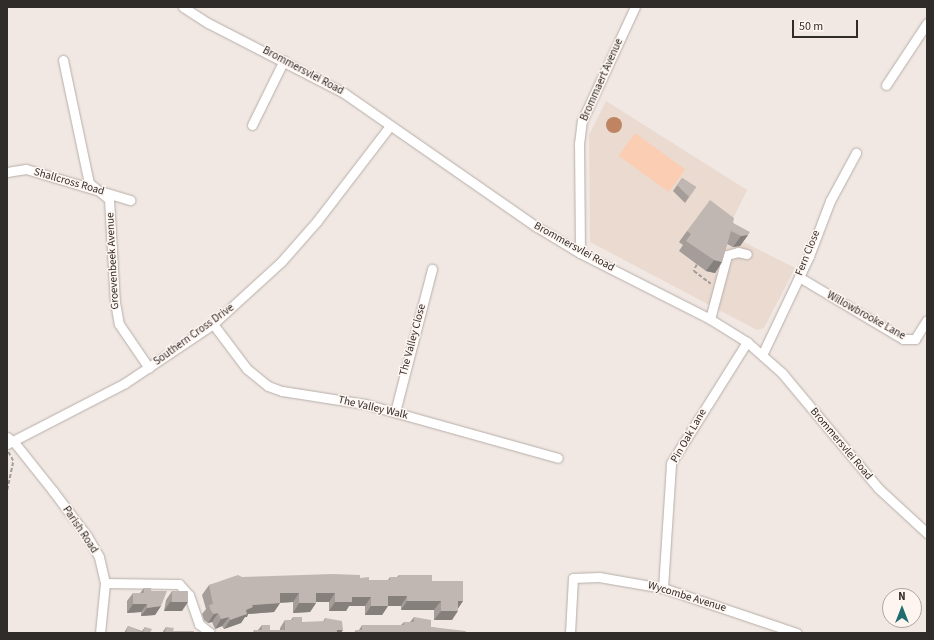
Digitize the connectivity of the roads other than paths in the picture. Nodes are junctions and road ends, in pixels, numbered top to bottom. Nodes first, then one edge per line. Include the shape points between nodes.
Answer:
1 (183, 7) edge
2 (635, 7) edge
3 (927, 23) edge
4 (63, 60) dead end
5 (284, 60) junction
6 (886, 85) dead end
7 (252, 125) dead end
8 (390, 126) junction
9 (856, 153) dead end
10 (7, 172) edge
11 (99, 191) junction
12 (130, 200) dead end
13 (580, 253) junction
14 (747, 254) dead end
15 (432, 269) dead end
16 (799, 277) junction
17 (710, 319) junction
18 (927, 320) edge
19 (213, 324) junction
20 (747, 342) junction
21 (762, 355) junction
22 (149, 368) junction
23 (395, 412) junction
24 (9, 441) edge
25 (558, 458) dead end
26 (927, 533) edge
27 (105, 584) junction
28 (663, 588) junction
29 (100, 633) edge
30 (210, 633) edge
31 (570, 633) edge
32 (797, 633) edge

1 - 5 street, Brommersvlei Road via 208,23
2 - 13 street, Brommaert Avenue via 582,121
3 - 6 street
4 - 11 street, Groevenbeek Avenue via 89,183
5 - 7 street
5 - 8 street, Brommersvlei Road via 344,92
8 - 13 street, Brommersvlei Road via 493,198
8 - 19 street, Southern Cross Drive via 317,221 281,262
9 - 16 street, Fern Close via 830,201
10 - 11 street, Shallcross Road via 26,169
11 - 12 street, Shallcross Road
11 - 22 street, Groevenbeek Avenue via 109,199 117,319
13 - 17 street, Brommersvlei Road
14 - 17 street via 738,252 727,255
15 - 23 street, The Valley Close
16 - 18 street, Willowbrooke Lane via 903,339 915,339
16 - 21 street, Fern Close
17 - 20 street, Brommersvlei Road
19 - 22 street, Southern Cross Drive
19 - 23 street, The Valley Walk via 247,369 268,386
20 - 21 street, Brommersvlei Road
20 - 28 street, Pin Oak Lane via 672,463
21 - 26 street, Brommersvlei Road via 787,379 878,488
22 - 24 street, Southern Cross Drive
23 - 25 street, The Valley Walk
24 - 27 street, Parish Road via 88,536 99,556
27 - 29 street, Parish Road
27 - 30 street via 179,584 189,595 199,624
28 - 31 street, Wycombe Avenue via 614,578 573,578
28 - 32 street, Wycombe Avenue

